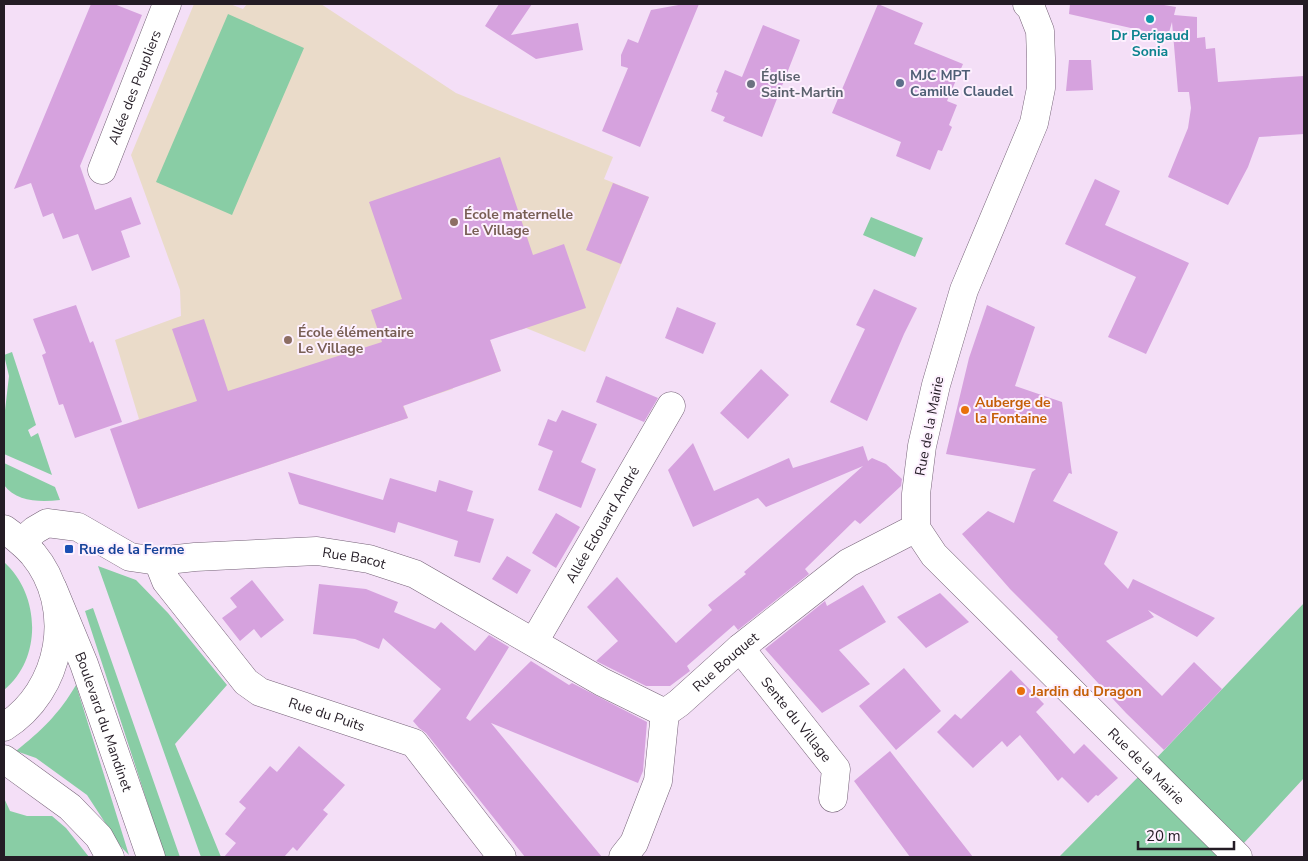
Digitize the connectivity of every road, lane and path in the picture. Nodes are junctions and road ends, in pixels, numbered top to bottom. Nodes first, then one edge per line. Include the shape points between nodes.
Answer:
1 (167, 4) edge
2 (1032, 5) edge
3 (102, 170) dead end
4 (671, 406) dead end
5 (916, 528) junction
6 (12, 535) edge
7 (158, 561) junction
8 (53, 589) junction
9 (534, 642) junction
10 (740, 648) junction
11 (665, 713) junction
12 (4, 727) edge
13 (4, 759) edge
14 (833, 798) dead end
15 (110, 857) edge
16 (151, 857) edge
17 (502, 857) edge
18 (623, 857) edge
19 (1238, 857) edge

1 - 3 street, Allée des Peupliers
2 - 5 street, Rue de la Mairie via 1040,31 1041,58 1041,88 1034,122 964,290 936,385 922,446
4 - 9 street, Allée Edouard André
5 - 10 street, Rue Bouquet via 848,563
5 - 19 street, Rue de la Mairie via 934,555
6 - 7 street, Rue Bacot via 47,524 78,527 130,557
6 - 8 street via 33,554
7 - 9 street, Rue Bacot via 316,551 369,559 415,574
7 - 17 street, Rue du Puits via 166,580 246,682 260,692 414,743
8 - 12 street via 59,633 49,676 24,712
8 - 16 street, Boulevard du Mandinet via 84,664
9 - 11 street, Rue Bacot via 602,682
10 - 11 street, Rue Bouquet
10 - 14 street, Sente du Village via 836,769
11 - 18 street via 658,781 634,844
13 - 15 street via 70,807 99,837

